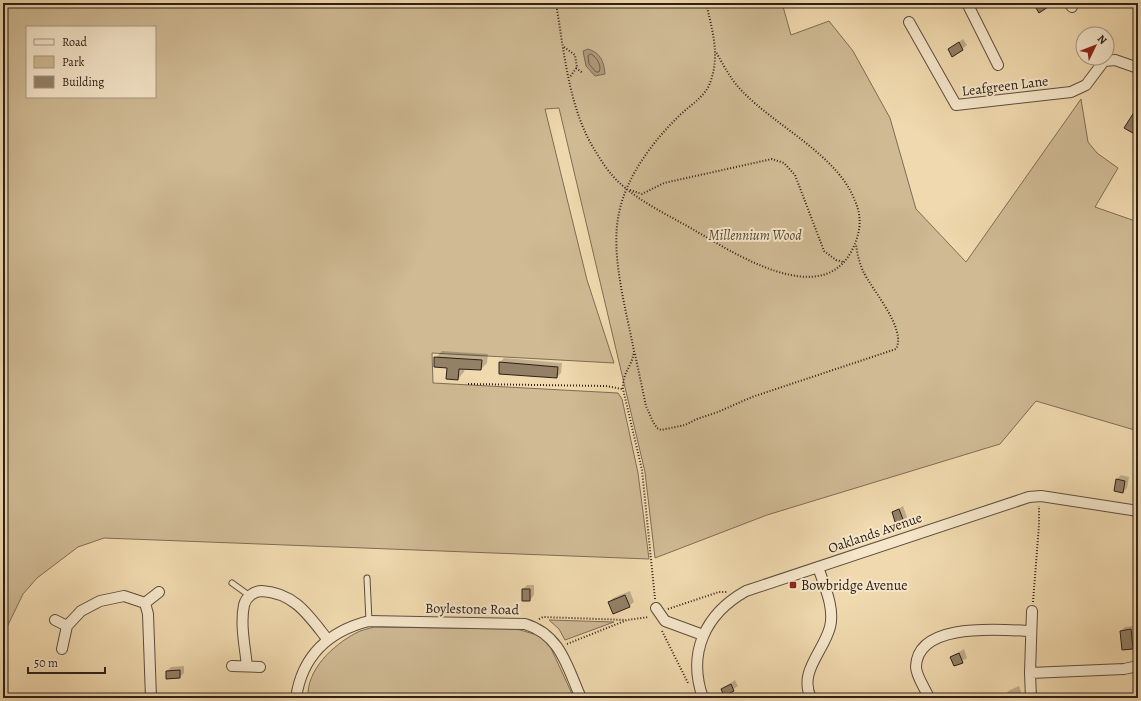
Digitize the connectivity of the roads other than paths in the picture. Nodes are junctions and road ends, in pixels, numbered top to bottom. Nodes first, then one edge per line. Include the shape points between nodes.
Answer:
1 (967, 3) edge
2 (909, 22) dead end
3 (998, 65) dead end
4 (1138, 68) edge
5 (1138, 511) edge
6 (818, 567) junction
7 (366, 578) dead end
8 (232, 582) dead end
9 (159, 592) dead end
10 (250, 596) junction
11 (145, 603) junction
12 (657, 611) road end
13 (1032, 611) road end
14 (55, 620) dead end
15 (369, 621) junction
16 (67, 626) junction
17 (1031, 631) junction
18 (703, 636) junction
19 (328, 640) junction
20 (62, 649) dead end
21 (232, 666) dead end
22 (247, 666) junction
23 (1138, 666) edge
24 (260, 667) dead end
25 (1030, 672) junction
26 (151, 698) edge
27 (296, 698) edge
28 (581, 698) edge
29 (703, 698) edge
30 (811, 698) edge
31 (929, 698) edge
32 (1031, 698) edge

1 - 3 street
2 - 4 street, Leafgreen Lane via 956,105 1071,92 1086,85 1104,61 1115,60
5 - 6 street, Oaklands Avenue via 1038,496 1015,501
6 - 18 street, Oaklands Avenue via 746,591 722,608 707,626
6 - 30 street via 828,598 830,627 810,666 806,689
7 - 15 lane
8 - 10 lane
9 - 11 street
10 - 19 street via 260,591 288,597
10 - 22 street via 244,604
11 - 16 street via 124,596 100,601 81,611
11 - 26 street via 148,614
12 - 18 street via 666,621
13 - 17 street
14 - 16 street
15 - 19 street, Boylestone Road via 352,626
15 - 28 street, Boylestone Road via 525,624 554,640
16 - 20 street
17 - 25 street
17 - 31 street via 958,631 928,643 919,653 916,668
18 - 29 street, Oaklands Avenue via 697,670
19 - 27 street, Boylestone Road via 308,661
21 - 22 street
22 - 24 street
23 - 25 street via 1124,669
25 - 32 street

